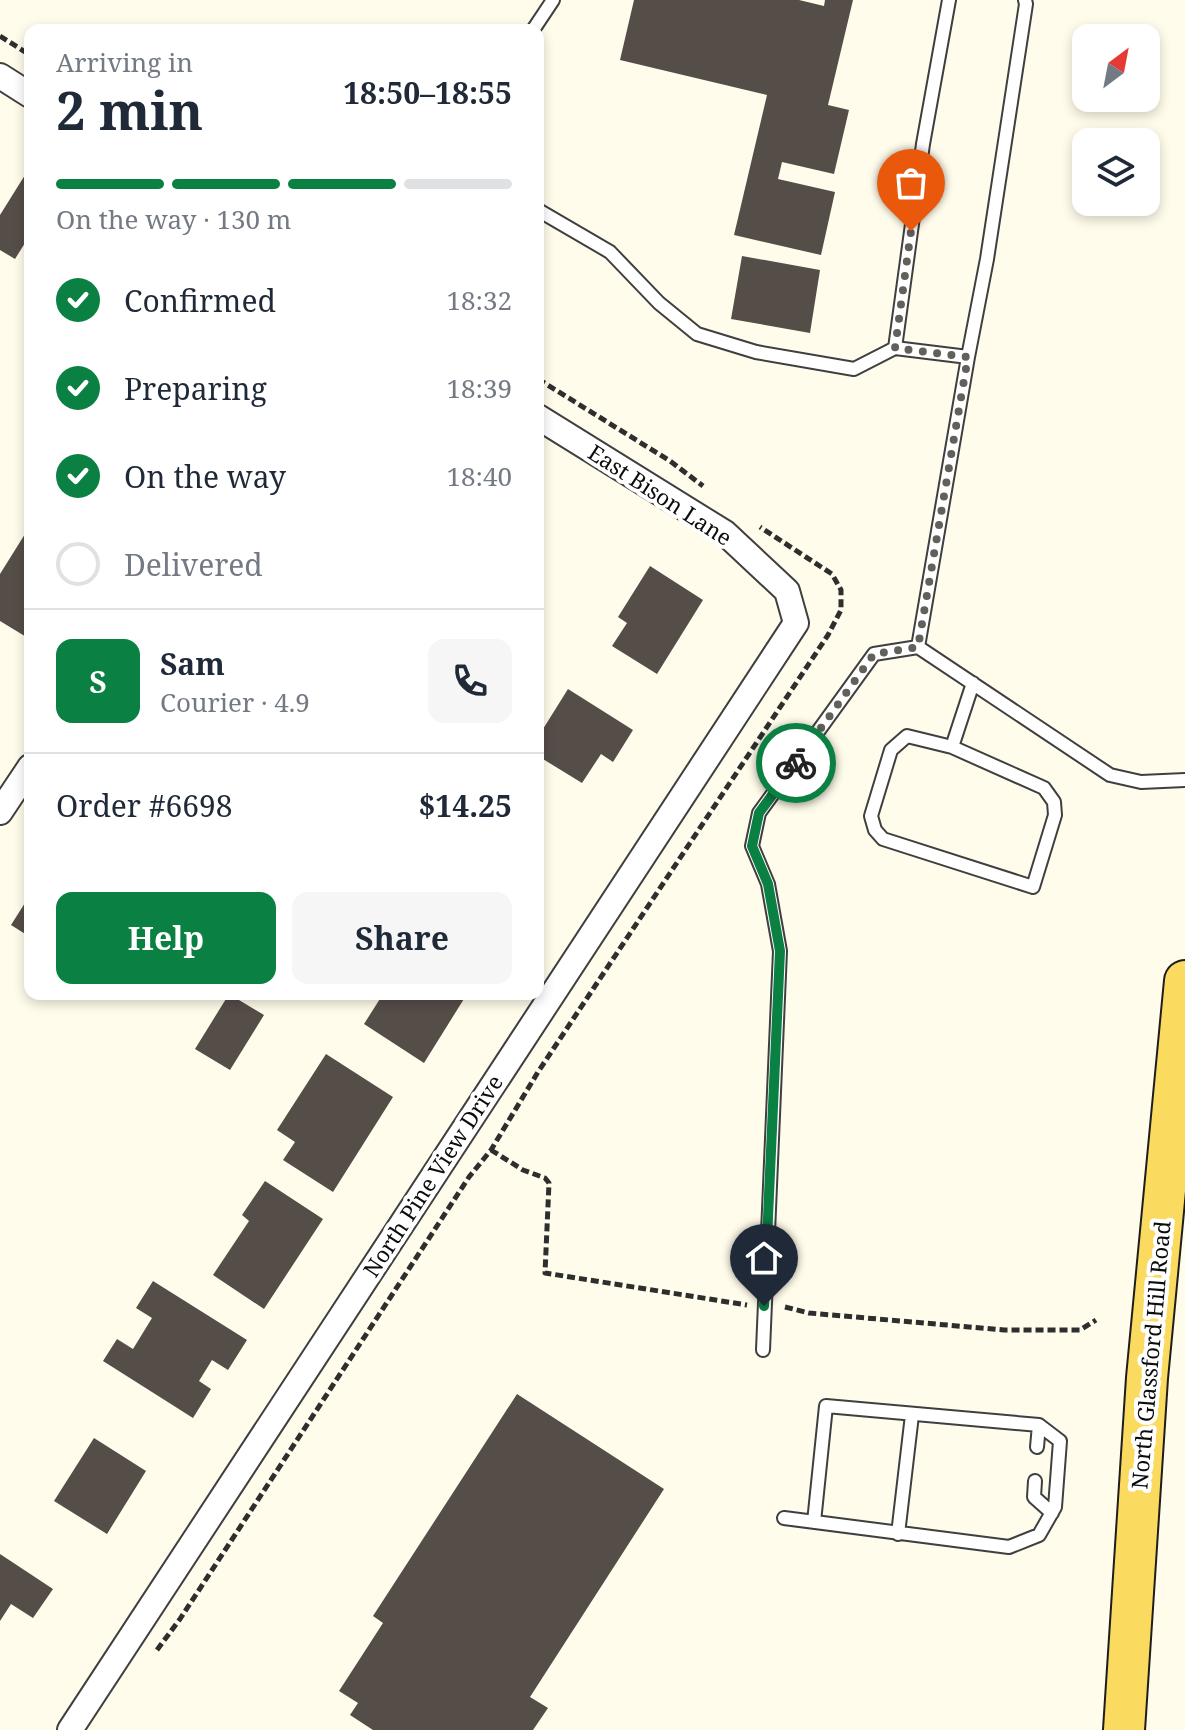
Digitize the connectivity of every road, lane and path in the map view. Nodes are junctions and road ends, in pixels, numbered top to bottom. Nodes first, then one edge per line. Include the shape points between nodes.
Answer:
1 (553, 0) edge
2 (949, 0) edge
3 (1025, 0) edge
4 (537, 24) edge
5 (0, 36) edge
6 (24, 51) edge
7 (0, 76) edge
8 (24, 91) edge
9 (544, 214) edge
10 (895, 348) junction
11 (968, 357) junction
12 (544, 421) edge
13 (796, 623) joint
14 (918, 647) junction
15 (973, 683) junction
16 (952, 747) junction
17 (24, 776) edge
18 (1185, 780) edge
19 (0, 812) edge
20 (1185, 981) edge
21 (491, 1150) dead end
22 (744, 1305) dead end
23 (790, 1308) dead end
24 (1096, 1320) dead end
25 (763, 1350) dead end
26 (912, 1415) junction
27 (1039, 1425) junction
28 (1037, 1447) dead end
29 (1035, 1481) dead end
30 (1052, 1513) junction
31 (784, 1518) dead end
32 (814, 1522) junction
33 (898, 1534) junction
34 (70, 1730) edge
35 (1124, 1730) edge

1 - 4 lane
2 - 10 lane
3 - 11 lane
5 - 6 path
7 - 8 street
9 - 10 lane via 610,252 697,334 756,352 854,369
10 - 11 lane
11 - 14 lane
12 - 13 street, East Bison Lane via 725,533 787,591
13 - 34 street, North Pine View Drive
14 - 15 lane
14 - 25 lane via 874,654 759,813 752,846 768,884 780,951
15 - 16 lane
15 - 18 lane via 1110,775 1141,782
16 - 16 lane via 907,736 891,750 871,816 875,830 883,839 1033,887 1055,815 1054,802 1044,788
17 - 19 street
20 - 35 main road, North Glassford Hill Road via 1147,1378
21 - 22 path via 549,1183 545,1273
23 - 24 path via 1004,1330 1080,1330
26 - 27 lane
26 - 32 lane via 826,1406
26 - 33 lane
27 - 28 lane
27 - 30 lane via 1060,1441
29 - 30 lane via 1034,1497
30 - 33 lane via 1039,1535 1009,1547
31 - 32 lane
32 - 33 lane

